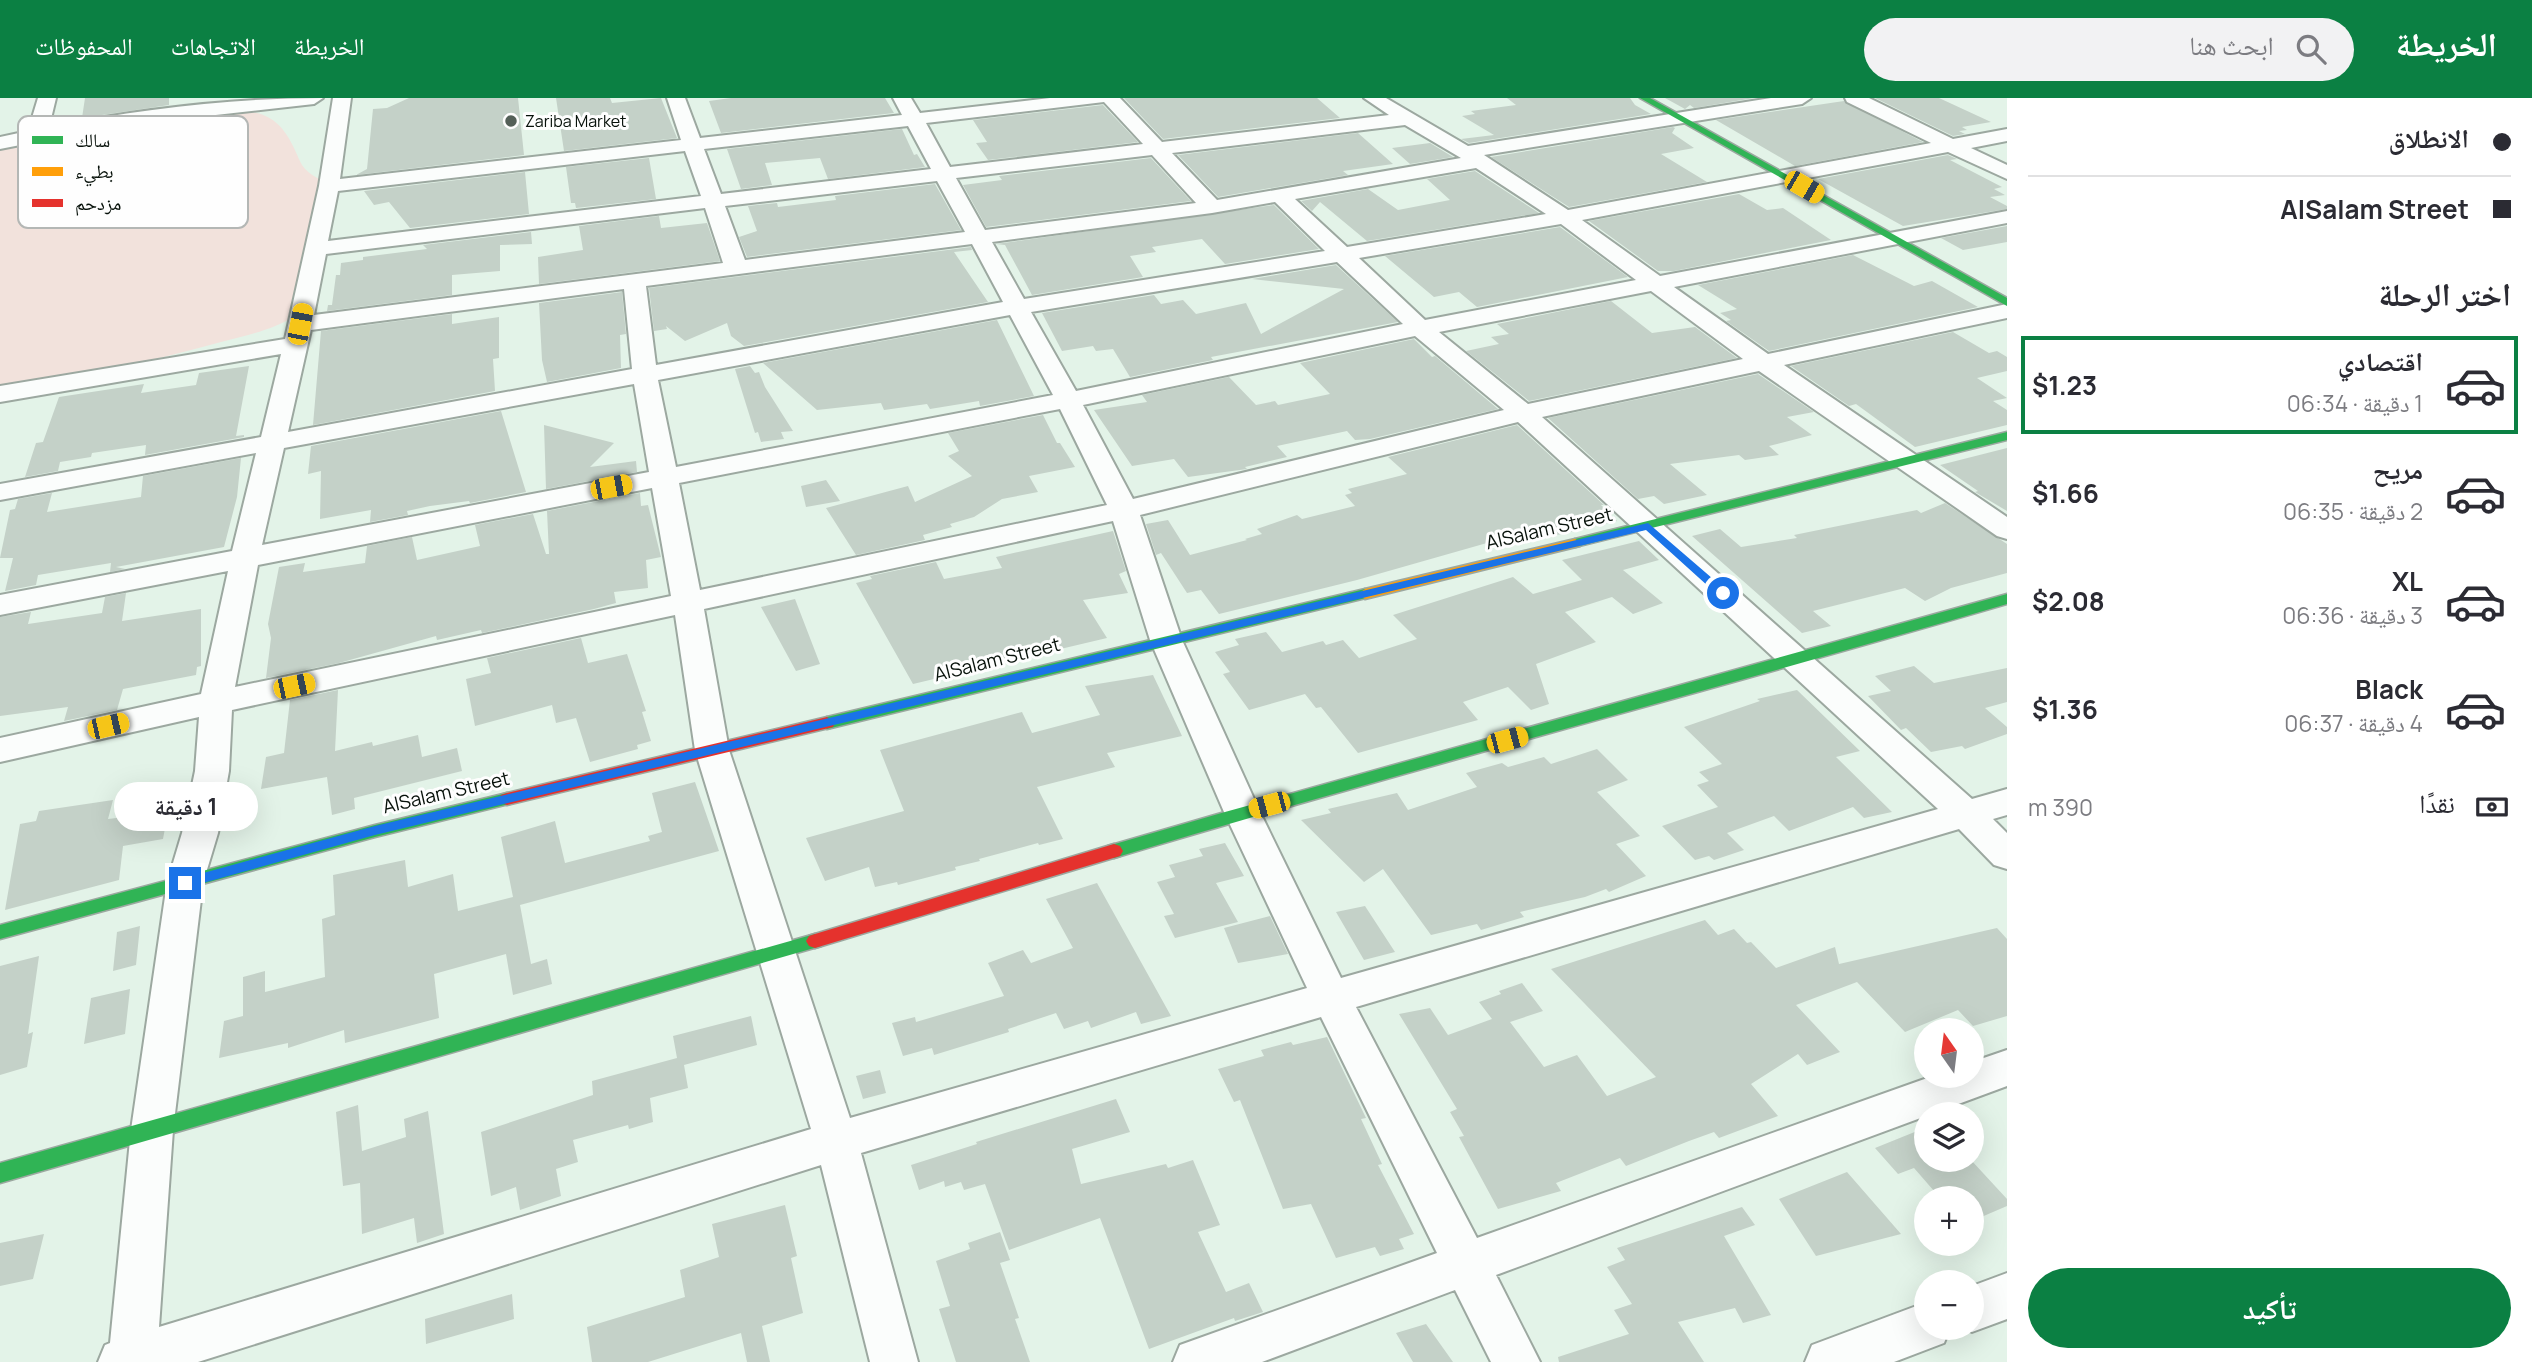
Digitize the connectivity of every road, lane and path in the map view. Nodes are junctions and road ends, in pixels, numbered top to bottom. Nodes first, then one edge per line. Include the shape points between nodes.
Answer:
1 (47, 98) edge
2 (314, 98) edge
3 (342, 98) edge
4 (676, 98) edge
5 (1099, 98) edge
6 (1110, 98) edge
7 (1644, 98) edge
8 (1802, 98) edge
9 (1854, 98) edge
10 (1389, 104) edge
11 (908, 109) edge
12 (42, 116) edge
13 (154, 116) edge
14 (1684, 119) junction
15 (2007, 135) edge
16 (18, 139) edge
17 (0, 143) edge
18 (691, 144) junction
19 (1951, 145) junction
20 (1156, 147) junction
21 (1472, 157) junction
22 (946, 173) junction
23 (2007, 173) edge
24 (1782, 174) junction
25 (329, 186) junction
26 (1280, 197) junction
27 (713, 201) junction
28 (1212, 206) junction
29 (1563, 216) junction
30 (2007, 217) edge
31 (979, 236) junction
32 (1892, 239) junction
33 (315, 250) junction
34 (1339, 255) junction
35 (736, 267) junction
36 (634, 280) junction
37 (1655, 284) junction
38 (2007, 303) edge
39 (1016, 307) junction
40 (2007, 311) edge
41 (1420, 328) junction
42 (298, 334) junction
43 (1764, 363) junction
44 (645, 377) junction
45 (0, 394) edge
46 (1068, 400) junction
47 (1523, 413) junction
48 (2007, 436) edge
49 (270, 445) junction
50 (1906, 462) junction
51 (663, 477) junction
52 (0, 492) edge
53 (1124, 510) junction
54 (1648, 526) junction
55 (2007, 530) edge
56 (245, 557) junction
57 (2007, 599) edge
58 (688, 604) junction
59 (0, 605) edge
60 (1166, 640) junction
61 (1797, 660) junction
62 (216, 702) junction
63 (0, 750) edge
64 (712, 750) junction
65 (2007, 802) edge
66 (1242, 812) junction
67 (1967, 815) junction
68 (2007, 855) edge
69 (185, 883) junction
70 (0, 932) edge
71 (775, 953) junction
72 (1331, 998) junction
73 (2007, 1068) edge
74 (152, 1129) junction
75 (836, 1141) junction
76 (0, 1172) edge
77 (1467, 1265) junction
78 (2007, 1296) edge
79 (1984, 1305) edge
80 (1914, 1331) edge
81 (129, 1361) edge
82 (894, 1362) edge
83 (1197, 1362) edge
84 (1516, 1362) edge
85 (1829, 1362) edge

1 - 12 street
2 - 13 street
3 - 25 street
4 - 18 street
5 - 11 street
6 - 20 street
7 - 14 street
8 - 14 street
9 - 19 street
10 - 20 street
10 - 21 street
11 - 18 street
11 - 22 street
14 - 21 street
14 - 24 street
15 - 19 street
16 - 17 street
18 - 25 street
18 - 27 street
19 - 23 street
19 - 24 street
20 - 22 street
20 - 28 street
21 - 26 street
21 - 29 street
22 - 27 street
22 - 31 street
24 - 29 street
24 - 32 street
25 - 33 street
26 - 28 street
26 - 34 street
27 - 33 street
27 - 35 street
28 - 31 street
29 - 34 street
29 - 37 street
30 - 32 street
31 - 35 street
31 - 39 street
32 - 37 street
32 - 38 street
33 - 42 street
34 - 39 street
34 - 41 street
35 - 36 street
36 - 42 street
36 - 44 street
37 - 41 street
37 - 43 street
39 - 44 street
39 - 46 street
40 - 43 street
41 - 46 street
41 - 47 street
42 - 45 street
42 - 49 street
43 - 47 street
43 - 50 street
44 - 49 street
44 - 51 street
46 - 51 street
46 - 53 street
47 - 53 street
47 - 54 street
48 - 50 street, AlSalam Street
49 - 52 street
49 - 56 street
50 - 54 street, AlSalam Street
50 - 55 street
51 - 56 street
51 - 58 street
53 - 58 street
53 - 60 street
54 - 60 street, AlSalam Street
54 - 61 street
56 - 59 street
56 - 62 street
57 - 61 street
58 - 62 street
58 - 64 street
60 - 64 street, AlSalam Street
60 - 66 street
61 - 66 street
61 - 67 street
62 - 63 street
62 - 69 street via 212,771
64 - 69 street, AlSalam Street via 375,831
64 - 71 street
65 - 67 street
66 - 71 street
66 - 72 street
67 - 68 street
67 - 72 street
69 - 70 street, AlSalam Street
69 - 74 street
71 - 74 street
71 - 75 street
72 - 75 street
72 - 77 street
73 - 77 street
74 - 76 street
74 - 81 street
75 - 81 street
75 - 82 street
77 - 83 street
77 - 84 street
78 - 79 street
80 - 85 street

